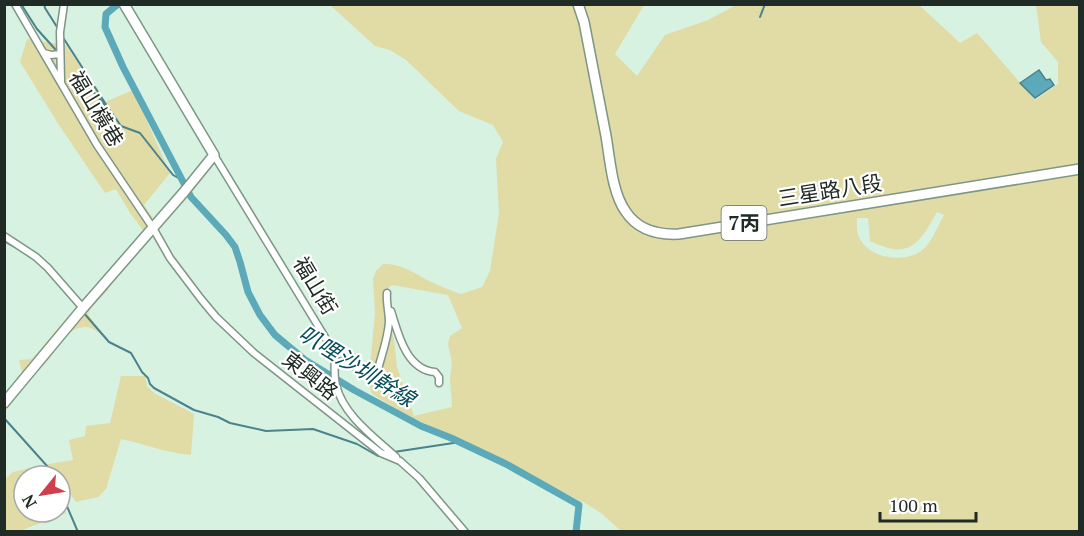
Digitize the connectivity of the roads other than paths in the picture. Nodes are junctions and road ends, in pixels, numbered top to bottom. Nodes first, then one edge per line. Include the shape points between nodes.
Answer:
1 (15, 4) edge
2 (64, 4) edge
3 (578, 4) edge
4 (125, 6) edge
5 (44, 53) junction
6 (60, 54) junction
7 (61, 82) junction
8 (214, 155) junction
9 (1080, 169) edge
10 (153, 228) junction
11 (4, 236) edge
12 (387, 294) dead end
13 (389, 304) junction
14 (83, 308) junction
15 (336, 362) junction
16 (440, 383) dead end
17 (4, 403) edge
18 (400, 461) junction
19 (465, 531) edge

1 - 5 street, 福山橫巷
2 - 6 street
3 - 9 main road, 三星路八段 / 7丙 via 619,201 636,223 648,230 679,234
4 - 8 main road, 福山街
5 - 6 street
5 - 7 street, 福山橫巷
6 - 7 street
7 - 10 street, 福山橫巷 via 97,145
8 - 10 main road
8 - 15 street, 福山街 via 334,352
10 - 14 main road
10 - 18 street, 東興路 via 201,299 239,340 381,453
11 - 14 street via 36,257
12 - 13 street
13 - 15 street via 389,325 378,369 369,376 354,364
13 - 16 street via 400,341 411,359 421,369 435,372
14 - 17 main road
15 - 18 street via 334,374 339,396
18 - 19 street, 東興路

